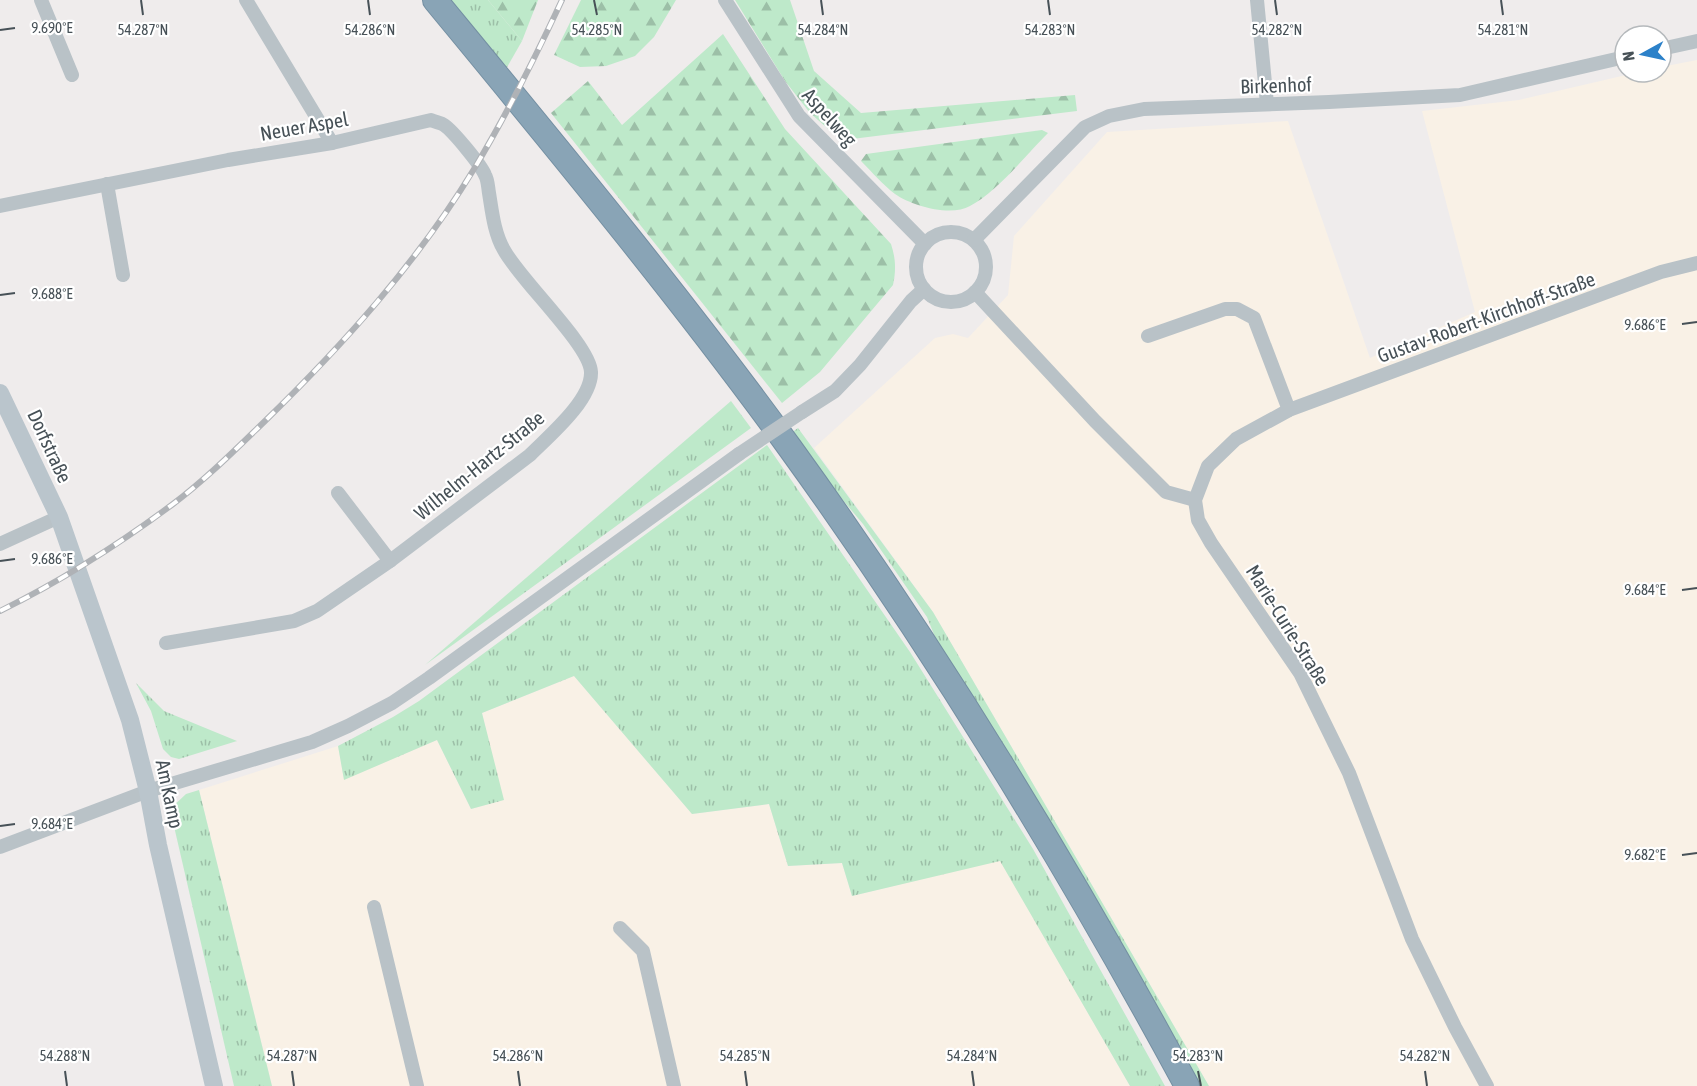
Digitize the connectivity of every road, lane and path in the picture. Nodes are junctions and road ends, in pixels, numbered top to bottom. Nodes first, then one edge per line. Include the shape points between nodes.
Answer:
1 (41, 0) edge
2 (246, 0) edge
3 (435, 0) edge
4 (725, 0) edge
5 (1257, 0) edge
6 (1697, 41) edge
7 (1673, 46) edge
8 (1613, 60) edge
9 (72, 75) dead end
10 (1267, 104) junction
11 (332, 143) junction
12 (485, 174) joint
13 (107, 184) junction
14 (0, 206) edge
15 (974, 240) junction
16 (925, 244) junction
17 (1697, 263) edge
18 (123, 275) dead end
19 (924, 290) junction
20 (975, 292) junction
21 (1148, 336) dead end
22 (0, 393) edge
23 (1289, 410) junction
24 (338, 493) dead end
25 (1196, 500) junction
26 (59, 517) junction
27 (0, 544) edge
28 (390, 561) junction
29 (166, 643) dead end
30 (148, 791) junction
31 (0, 848) edge
32 (374, 907) dead end
33 (620, 928) dead end
34 (214, 1086) edge
35 (417, 1086) edge
36 (674, 1086) edge
37 (1187, 1086) edge
38 (1487, 1086) edge

1 - 9 street
2 - 11 street
3 - 37 highway via 673,292 868,560 962,703 1069,878
4 - 16 street, Aspelweg via 799,116
5 - 10 street
6 - 7 street
8 - 10 street, Birkenhof via 1460,95
10 - 15 street, Birkenhof via 1144,109 1097,120 1073,138
11 - 12 street, Neuer Aspel via 431,120 444,125
11 - 13 street, Neuer Aspel
12 - 28 street, Wilhelm-Hartz-Straße via 502,248 588,358 591,381 570,414 530,454
13 - 14 street, Neuer Aspel
13 - 18 street
15 - 16 street via 951,232 941,233
15 - 20 street via 986,262 983,281
16 - 19 street via 919,252 916,272
17 - 23 street, Gustav-Robert-Kirchhoff-Straße via 1661,272
19 - 20 street via 945,302 957,302
19 - 30 street, bridge via 835,391 739,454 392,703 312,742
20 - 25 street via 1166,492
21 - 23 street via 1226,309 1237,309 1254,318
22 - 26 main road, Dorfstraße
23 - 25 street, Gustav-Robert-Kirchhoff-Straße via 1236,439 1208,466
24 - 28 street
25 - 38 street, Marie-Curie-Straße via 1198,520 1210,543 1305,683 1349,773 1412,939
26 - 27 street
26 - 30 main road, Am Kamp via 123,700
28 - 29 street, Wilhelm-Hartz-Straße via 317,611 294,621
30 - 31 street
30 - 34 main road, Am Kamp
32 - 35 street
33 - 36 street via 643,951

